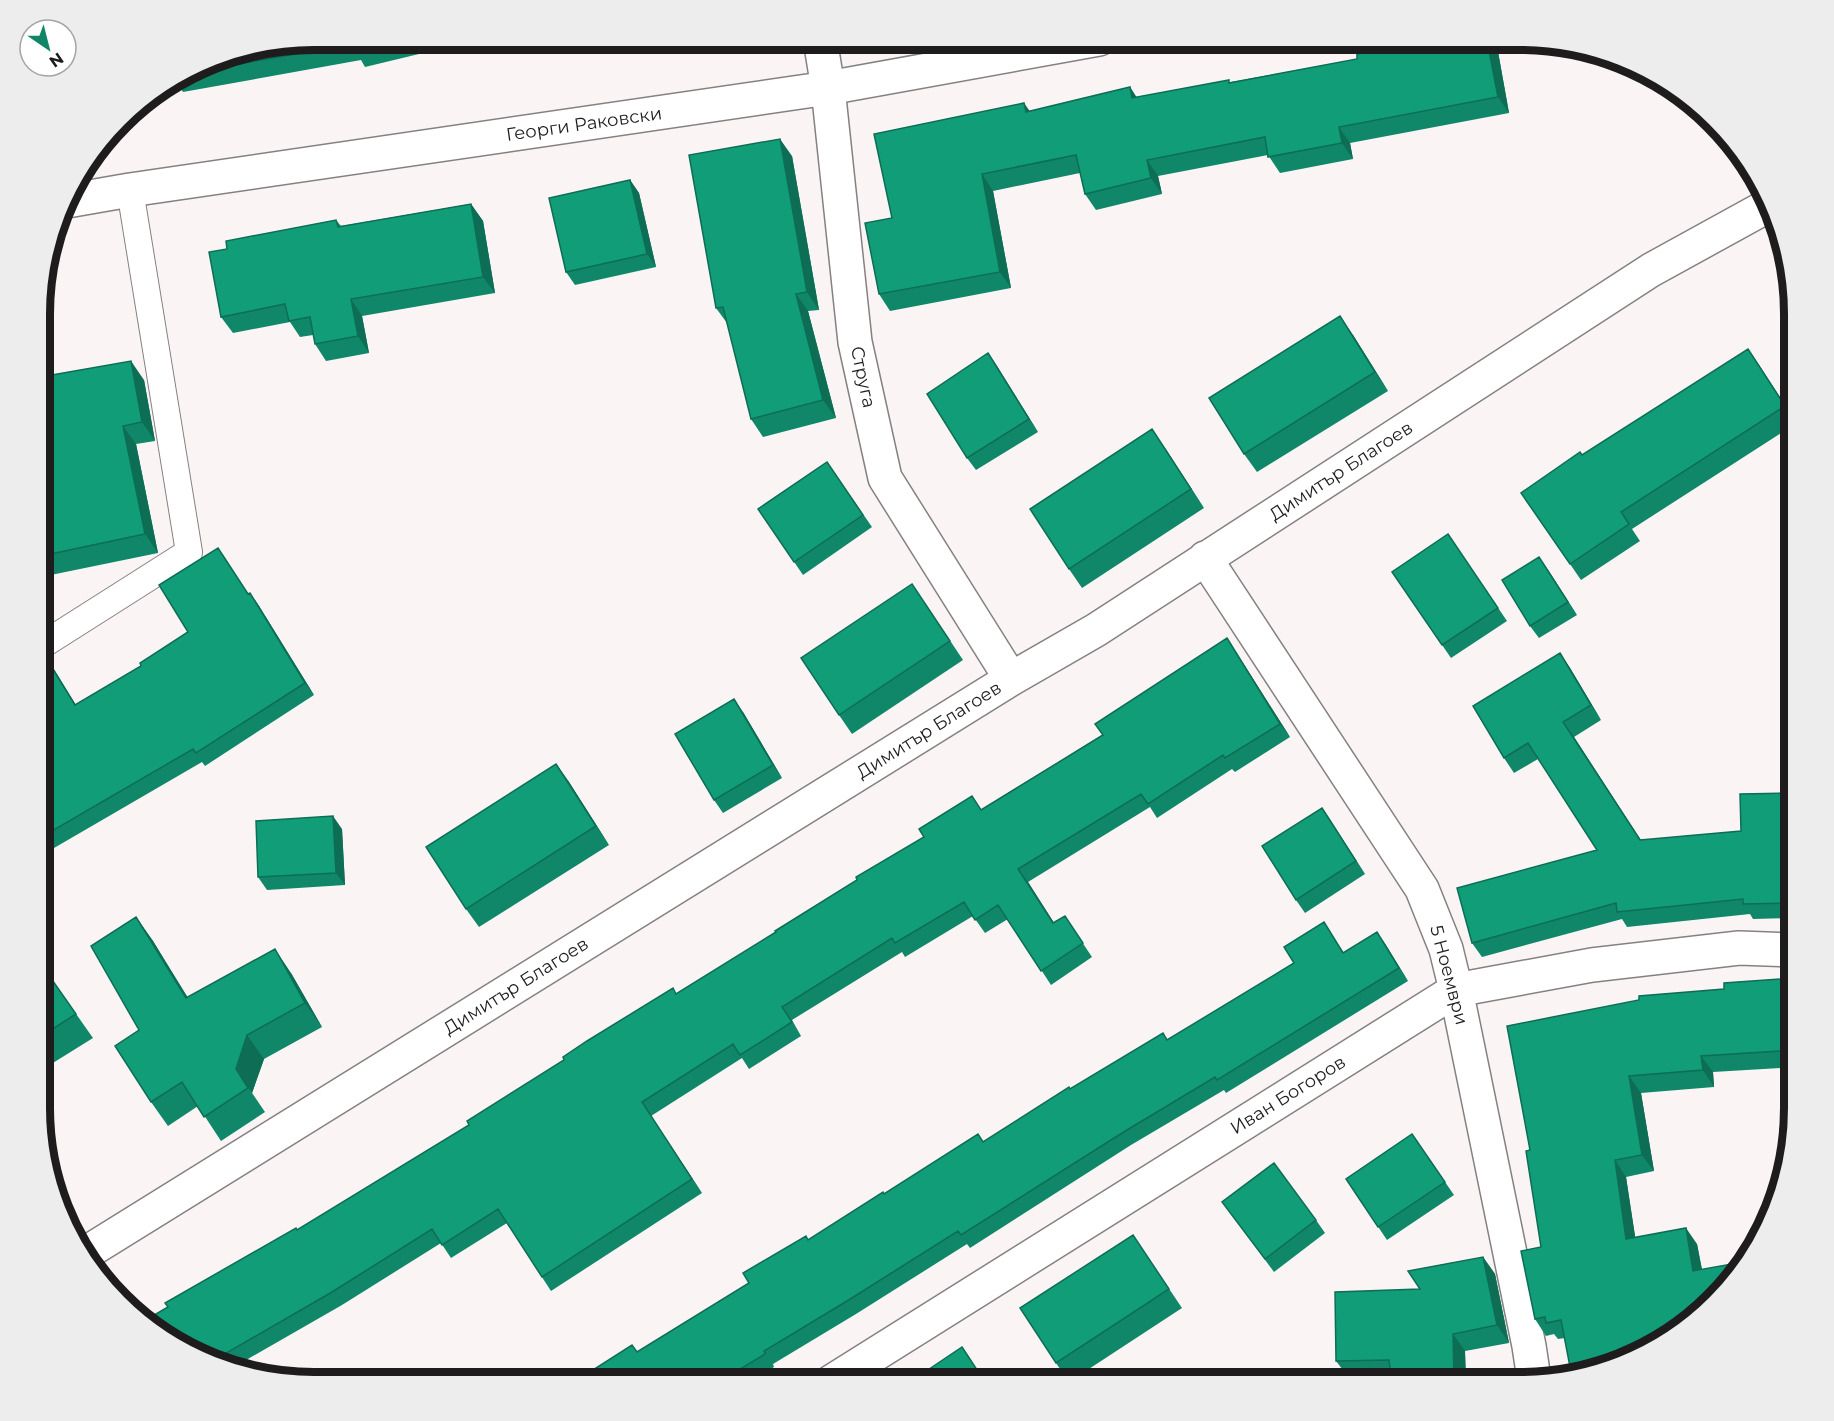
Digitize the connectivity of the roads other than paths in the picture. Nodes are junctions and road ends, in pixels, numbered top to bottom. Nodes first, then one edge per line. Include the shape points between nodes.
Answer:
1 (821, 50) edge
2 (1038, 50) edge
3 (828, 88) junction
4 (130, 190) junction
5 (76, 199) edge
6 (1762, 209) edge
7 (1206, 558) junction
8 (50, 640) edge
9 (1011, 679) junction
10 (1784, 950) edge
11 (1456, 990) junction
12 (91, 1250) edge
13 (1533, 1371) edge
14 (847, 1372) edge

1 - 3 street, Струга
2 - 3 street, Георги Раковски
3 - 4 street, Георги Раковски
3 - 9 street, Струга via 855,342 885,478
4 - 5 street, Георги Раковски
4 - 8 lane via 189,552
6 - 7 street, Димитър Благоев via 1651,270
7 - 9 street, Димитър Благоев via 1096,630
7 - 11 street, 5 Ноември via 1422,889 1446,949
9 - 12 street, Димитър Благоев
10 - 11 street, Иван Богоров via 1739,948 1592,965
11 - 13 street, 5 Ноември
11 - 14 street, Иван Богоров

